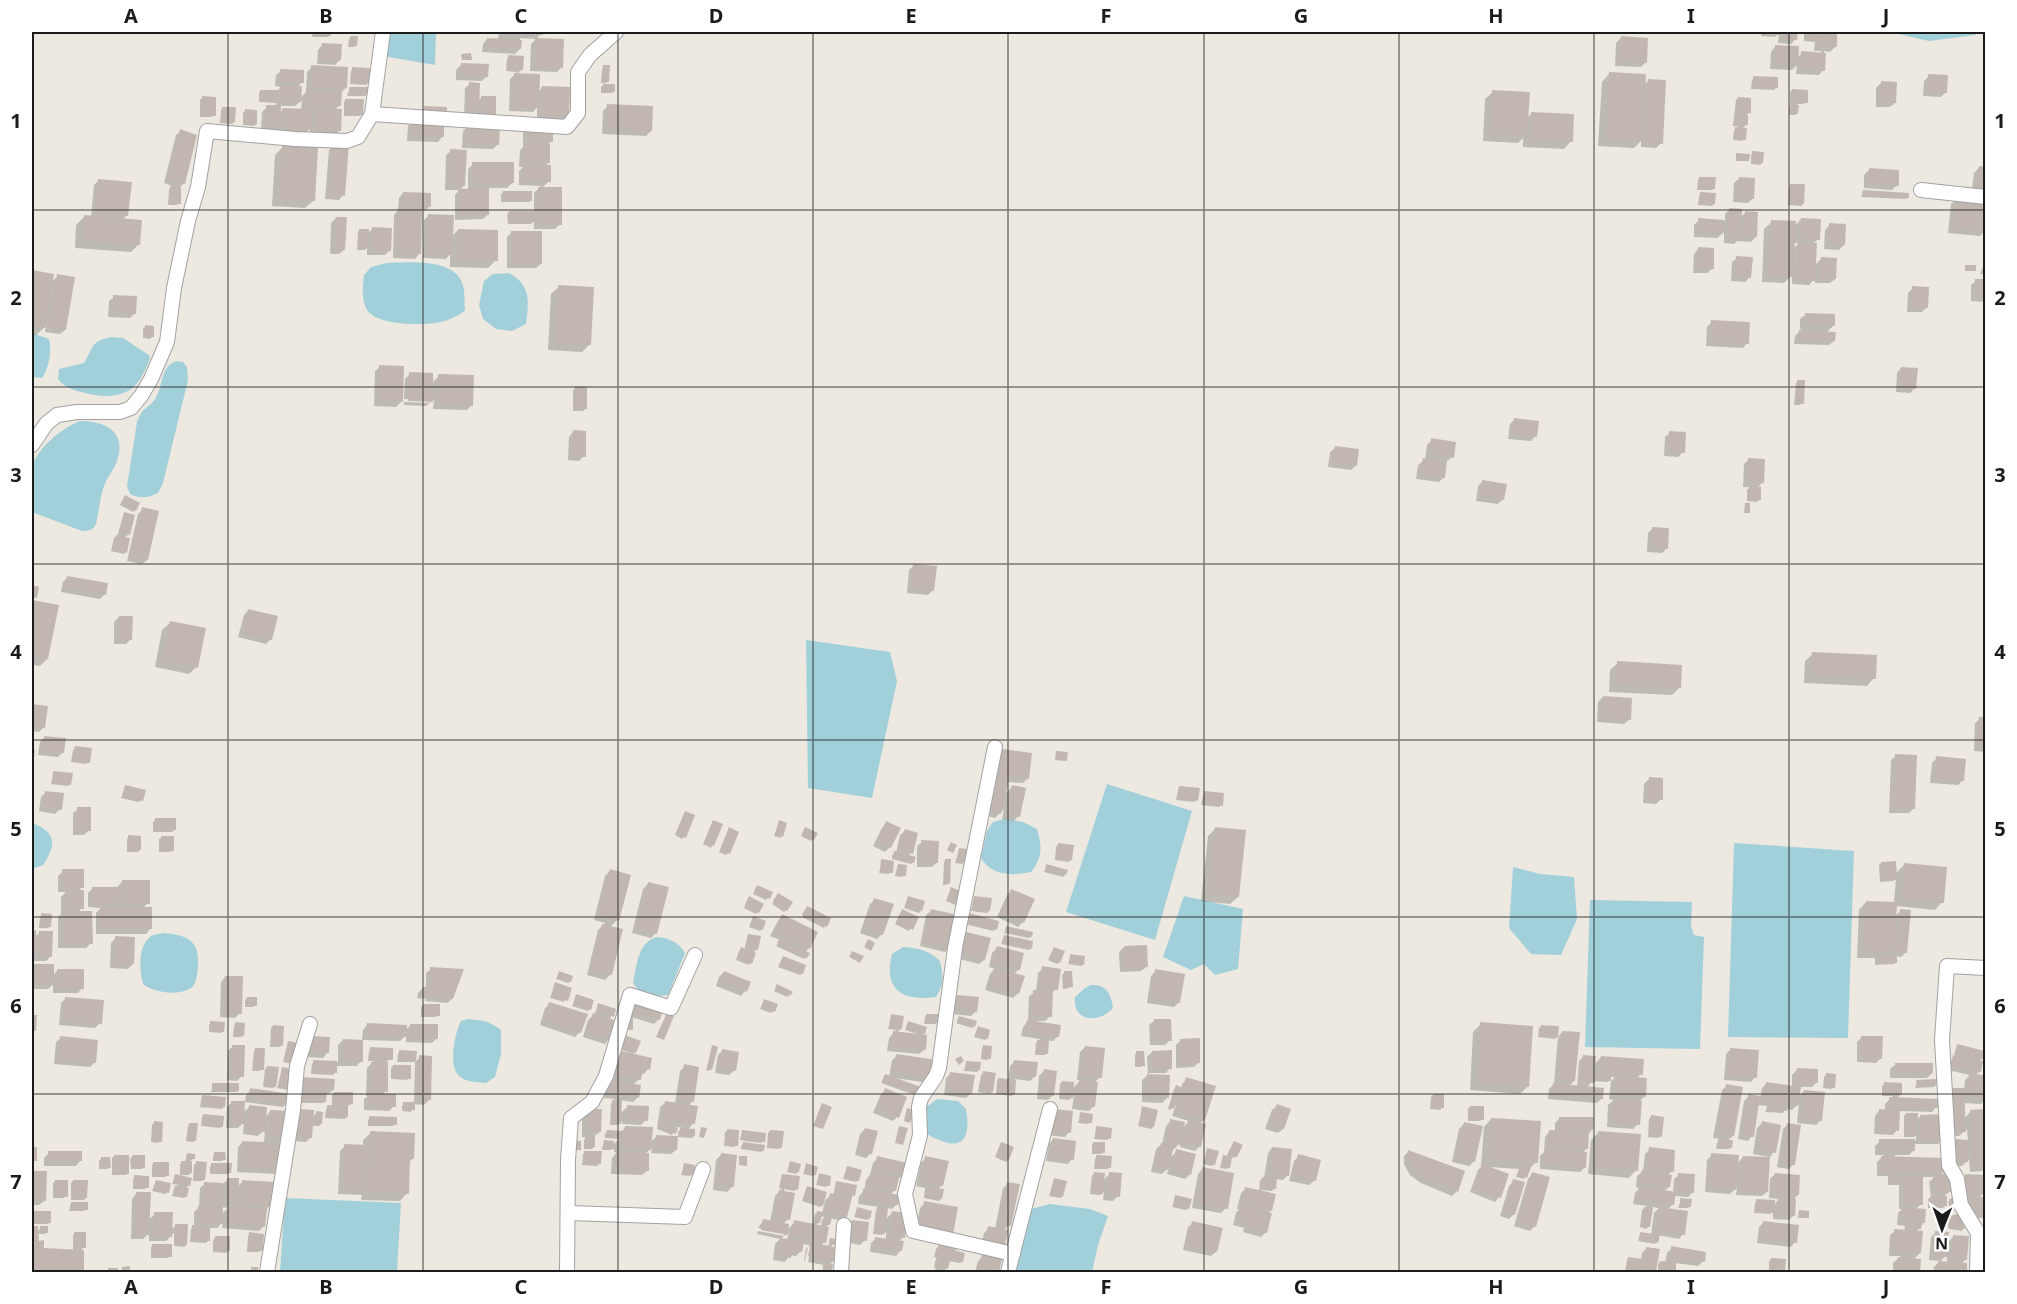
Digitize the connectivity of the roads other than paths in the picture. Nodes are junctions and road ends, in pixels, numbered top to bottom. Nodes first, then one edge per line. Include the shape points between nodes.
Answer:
1 (383, 32) edge
2 (616, 32) edge
3 (372, 114) junction
4 (1921, 190) dead end
5 (1986, 197) edge
6 (32, 445) edge
7 (996, 747) dead end
8 (695, 955) dead end
9 (1986, 968) edge
10 (310, 1024) dead end
11 (1050, 1109) dead end
12 (703, 1169) dead end
13 (568, 1212) junction
14 (844, 1225) dead end
15 (1013, 1254) junction
16 (267, 1272) edge
17 (567, 1272) edge
18 (841, 1272) edge
19 (1008, 1272) edge
20 (1977, 1272) edge

1 - 3 street
2 - 3 street via 590,55 578,72 578,112 567,127
3 - 6 street via 358,137 347,141 207,131 174,288 167,342 151,379 131,408 57,415
4 - 5 street
7 - 15 street via 955,948 939,1068 921,1098 920,1134 905,1194 913,1231
8 - 13 street via 671,1008 630,995 606,1076 592,1102 571,1118
9 - 20 street via 1947,966 1942,1040 1949,1165 1957,1179 1961,1204 1978,1233
10 - 16 street via 297,1066
11 - 15 street
12 - 13 street via 685,1217
13 - 17 street
14 - 18 street
15 - 19 street

